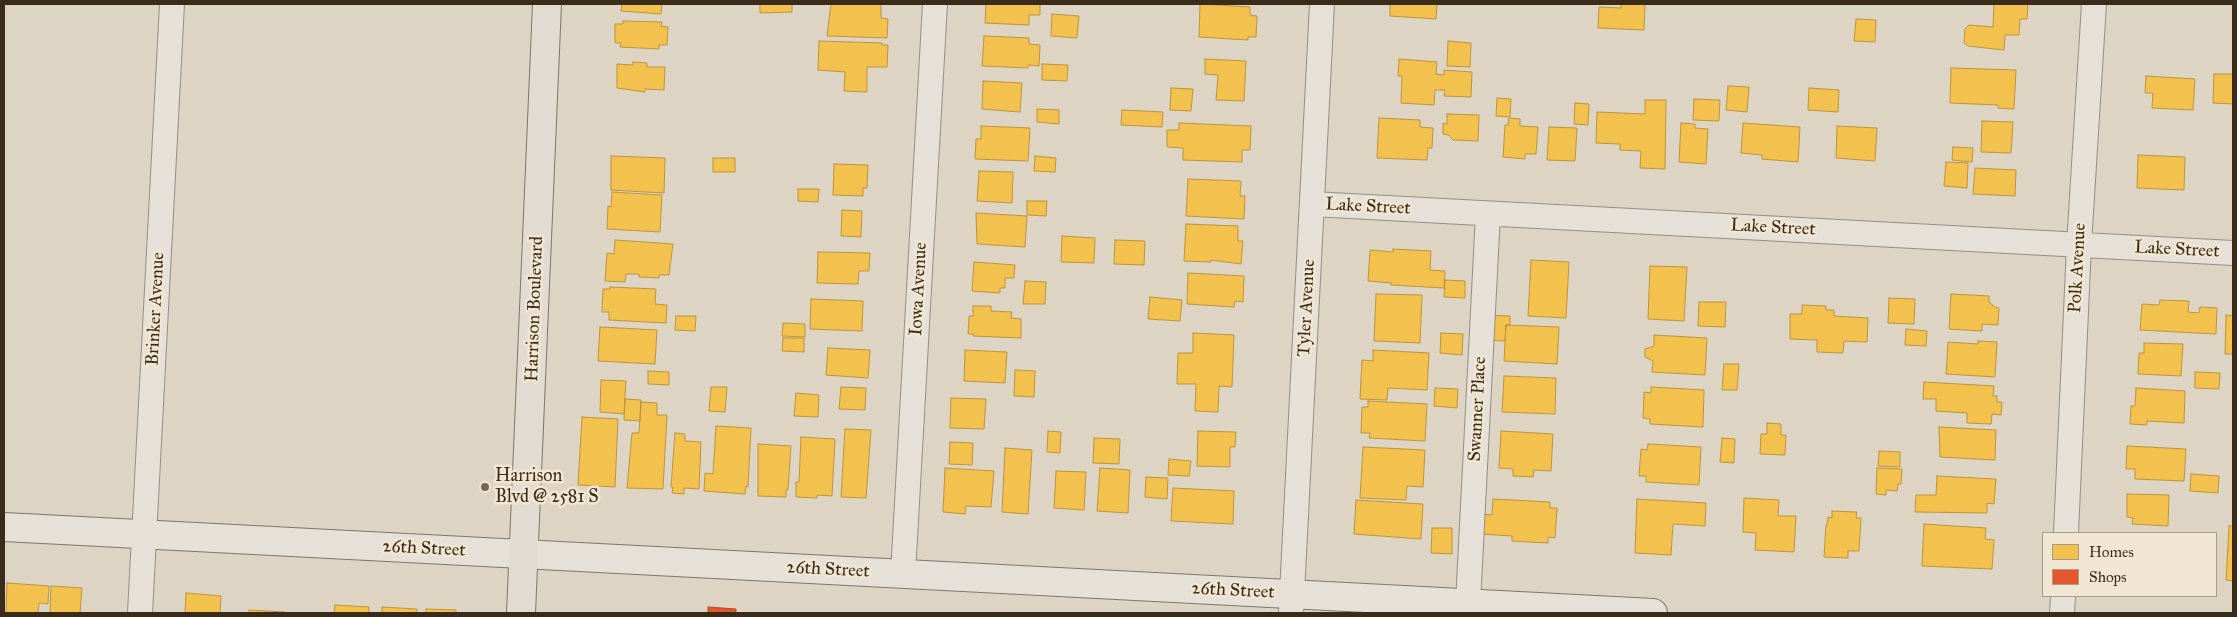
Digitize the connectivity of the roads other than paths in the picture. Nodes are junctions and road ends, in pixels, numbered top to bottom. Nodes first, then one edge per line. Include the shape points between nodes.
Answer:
1 (172, 4) edge
2 (547, 4) edge
3 (935, 4) edge
4 (1322, 4) edge
5 (2094, 4) edge
6 (1312, 204) junction
7 (1488, 214) junction
8 (2079, 245) junction
9 (2233, 253) edge
10 (4, 527) edge
11 (2066, 532) edge
12 (144, 534) junction
13 (525, 553) junction
14 (903, 574) junction
15 (2063, 597) edge
16 (1468, 603) junction
17 (1291, 604) edge
18 (140, 613) edge
19 (521, 613) edge
20 (1653, 613) edge
21 (2062, 613) edge

1 - 12 street, Brinker Avenue
2 - 13 main road, Harrison Boulevard
3 - 14 street, Iowa Avenue
4 - 6 street, Tyler Avenue
5 - 8 street, Polk Avenue
6 - 7 street, Lake Street
6 - 17 street, Tyler Avenue
7 - 8 street, Lake Street
7 - 16 street, Swanner Place
8 - 9 street, Lake Street
8 - 11 street, Polk Avenue
10 - 12 street, 26th Street
12 - 13 street, 26th Street
12 - 18 street, Brinker Avenue
13 - 14 street, 26th Street
13 - 19 main road, Harrison Boulevard
14 - 17 street, 26th Street
15 - 21 street
16 - 17 street, 26th Street
16 - 20 street, 26th Street

